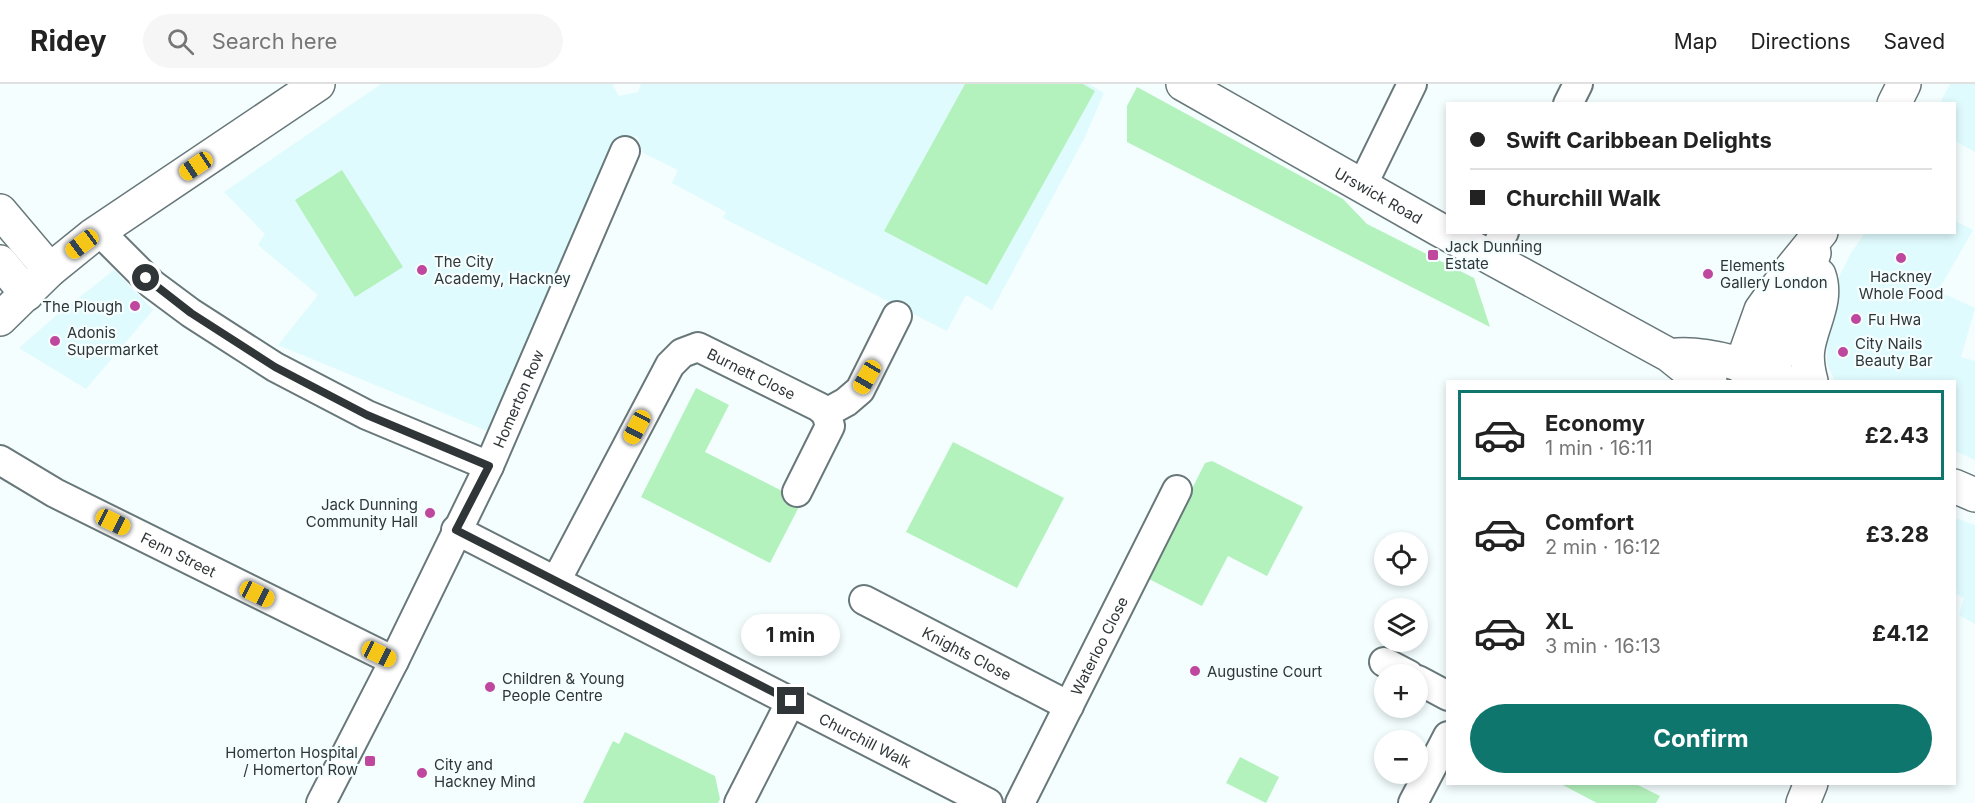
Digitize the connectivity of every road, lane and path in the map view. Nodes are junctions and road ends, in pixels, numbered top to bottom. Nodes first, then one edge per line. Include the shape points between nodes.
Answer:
1 (318, 84) edge
2 (1183, 84) edge
3 (1412, 84) edge
4 (1578, 84) edge
5 (1904, 84) edge
6 (1569, 102) edge
7 (1895, 102) edge
8 (625, 152) dead end
9 (1362, 186) junction
10 (0, 211) edge
11 (1446, 222) edge
12 (99, 231) junction
13 (1473, 234) edge
14 (1818, 242) edge
15 (1498, 245) edge
16 (0, 262) edge
17 (50, 270) junction
18 (27, 294) junction
19 (897, 316) dead end
20 (0, 319) edge
21 (1669, 355) junction
22 (1760, 377) edge
23 (1708, 380) edge
24 (1811, 380) edge
25 (826, 413) junction
26 (0, 460) edge
27 (489, 466) junction
28 (1956, 487) edge
29 (1177, 490) dead end
30 (797, 492) dead end
31 (1975, 495) edge
32 (456, 530) junction
33 (556, 581) junction
34 (864, 600) dead end
35 (394, 661) junction
36 (1428, 685) edge
37 (1446, 695) edge
38 (791, 701) junction
39 (1069, 706) junction
40 (1446, 740) edge
41 (1810, 785) edge
42 (749, 800) edge
43 (321, 803) edge
44 (988, 803) edge
45 (1020, 803) edge
46 (1413, 803) edge
47 (1803, 803) edge

1 - 12 main road
2 - 9 main road, Urswick Road
3 - 9 street
4 - 6 street
5 - 7 main road
8 - 27 street, Homerton Row
9 - 11 main road, Urswick Road
10 - 17 main road
12 - 17 main road
12 - 27 street via 152,284 275,367 367,415
13 - 15 main road, Urswick Road
14 - 22 main road via 1786,274 1761,310
14 - 24 main road via 1823,286 1808,348
15 - 21 main road, Urswick Road
16 - 18 main road
17 - 18 main road
18 - 20 main road
19 - 25 street via 860,390
21 - 22 main road, Urswick Road via 1698,354
21 - 23 main road, Urswick Road
25 - 30 street via 830,426
25 - 33 street, Burnett Close via 698,347 682,353 669,365
26 - 35 street, Fenn Street via 55,493
27 - 32 street, Homerton Row
28 - 31 main road
29 - 39 street, Waterloo Close
32 - 33 street, Churchill Walk
32 - 35 street, Homerton Row
33 - 38 street, Churchill Walk
34 - 39 street, Knights Close
35 - 43 street, Homerton Row
36 - 37 street
38 - 42 street
38 - 44 street, Churchill Walk
39 - 45 street, Waterloo Close
40 - 46 street
41 - 47 main road

